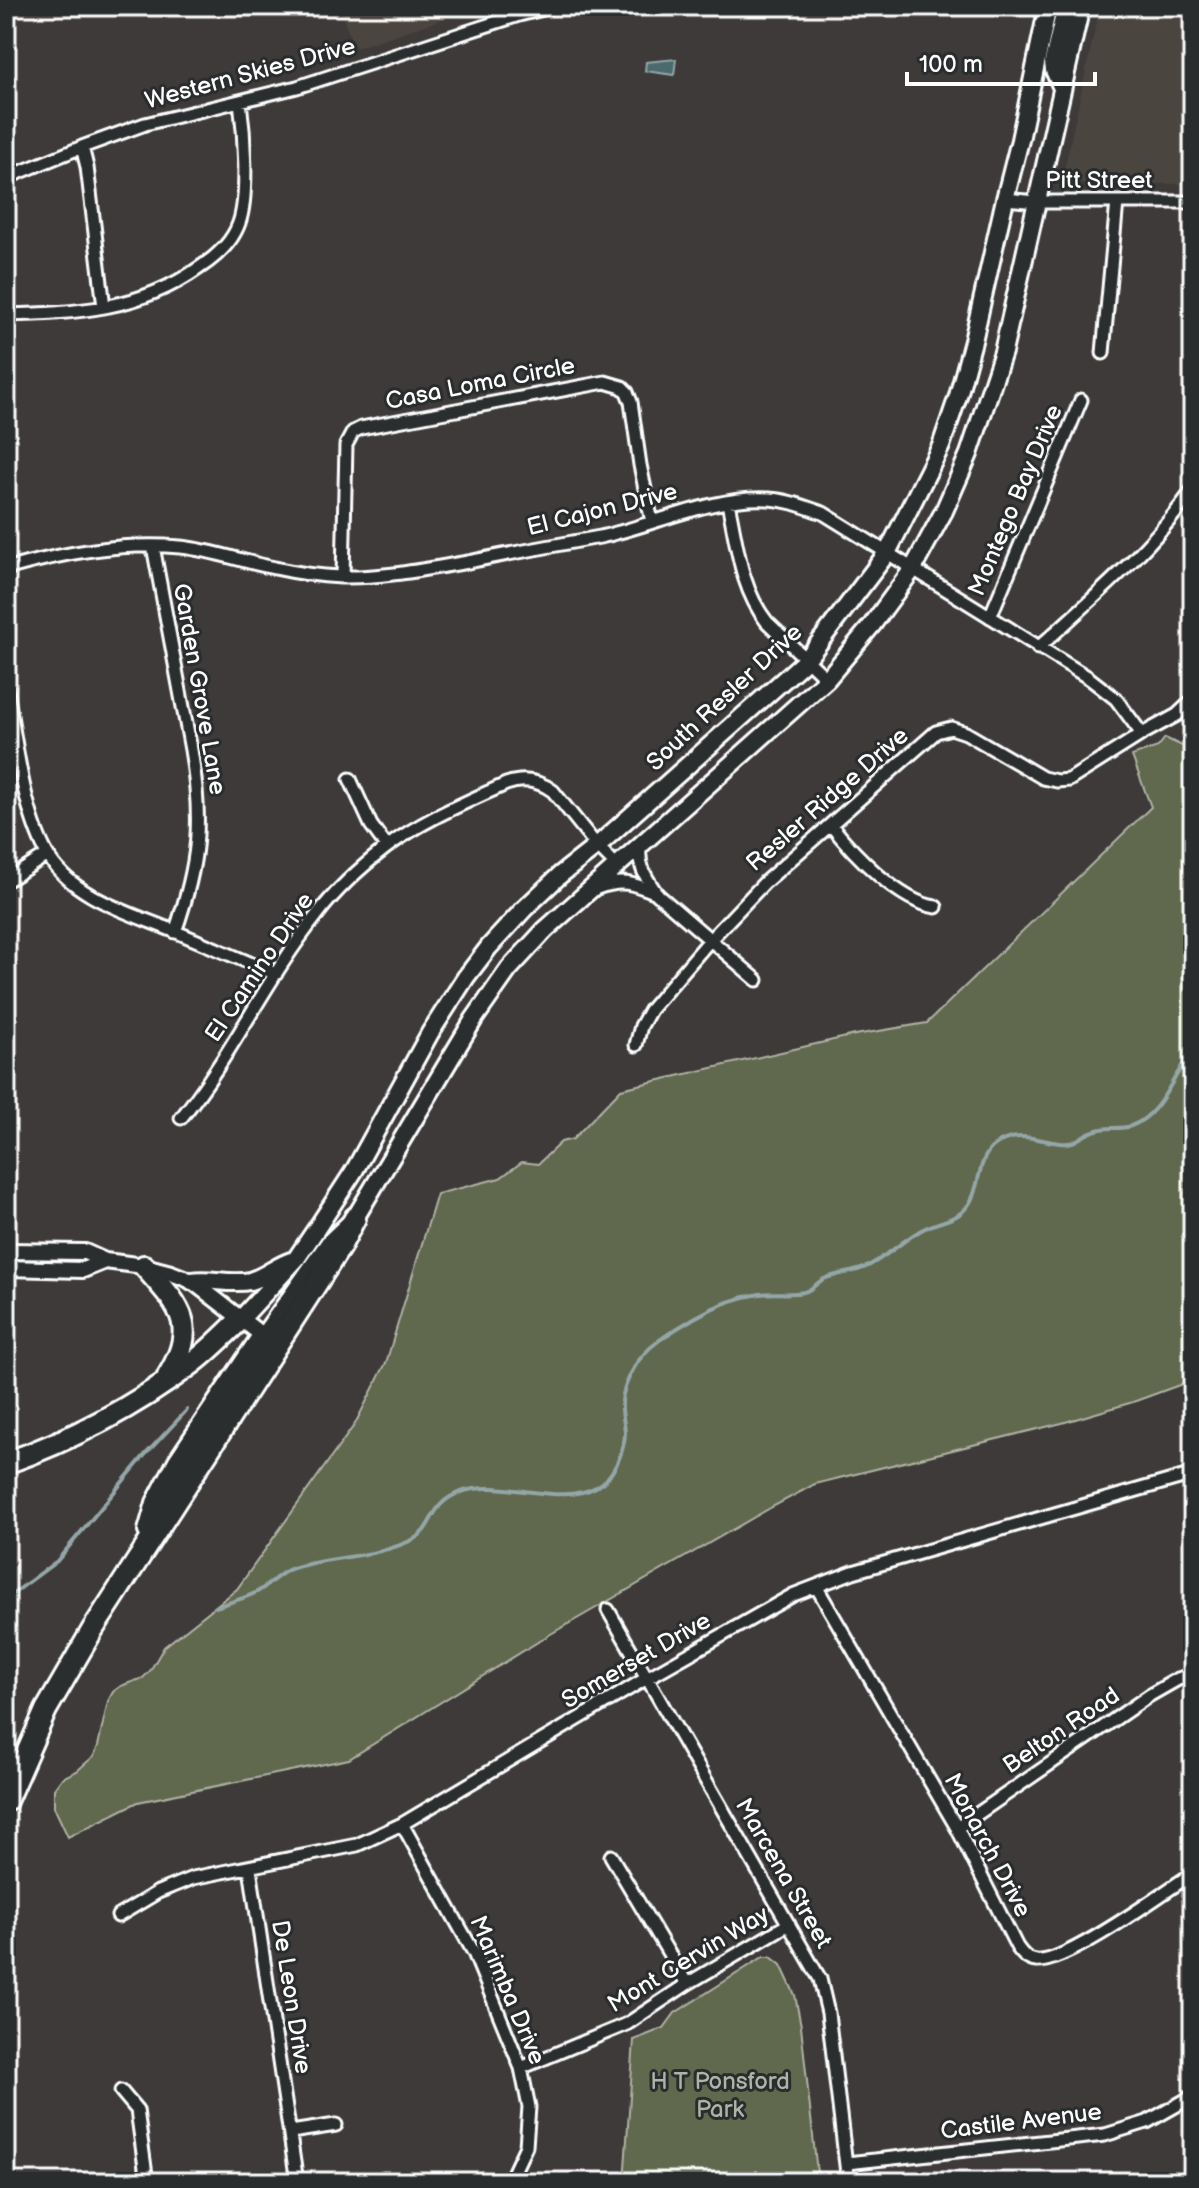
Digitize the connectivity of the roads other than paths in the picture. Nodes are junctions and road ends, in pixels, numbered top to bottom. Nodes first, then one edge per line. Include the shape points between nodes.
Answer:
1 (555, 6) edge
2 (1048, 6) edge
3 (1066, 6) edge
4 (1081, 6) edge
5 (1062, 88) junction
6 (240, 101) junction
7 (82, 147) junction
8 (6, 178) edge
9 (1005, 199) junction
10 (1037, 202) junction
11 (1117, 202) junction
12 (1193, 202) edge
13 (104, 307) junction
14 (6, 315) edge
15 (1103, 353) dead end
16 (1081, 400) dead end
17 (1193, 489) edge
18 (728, 503) junction
19 (652, 522) junction
20 (153, 546) junction
21 (887, 553) junction
22 (6, 569) edge
23 (912, 570) junction
24 (343, 577) junction
25 (990, 617) junction
26 (1038, 648) junction
27 (806, 660) junction
28 (827, 679) junction
29 (6, 685) edge
30 (1193, 700) edge
31 (1142, 734) junction
32 (350, 779) dead end
33 (831, 825) junction
34 (641, 845) junction
35 (597, 846) junction
36 (387, 847) junction
37 (47, 855) junction
38 (617, 866) junction
39 (6, 881) edge
40 (591, 890) junction
41 (657, 894) junction
42 (936, 907) dead end
43 (175, 932) junction
44 (710, 940) junction
45 (276, 974) junction
46 (757, 980) dead end
47 (636, 1045) dead end
48 (181, 1118) dead end
49 (355, 1218) junction
50 (6, 1251) edge
51 (296, 1259) junction
52 (105, 1261) junction
53 (144, 1266) junction
54 (6, 1268) edge
55 (192, 1281) junction
56 (240, 1320) junction
57 (263, 1336) junction
58 (164, 1383) junction
59 (6, 1463) edge
60 (1193, 1474) edge
61 (144, 1550) junction
62 (816, 1586) junction
63 (608, 1610) dead end
64 (1193, 1674) edge
65 (647, 1678) junction
66 (6, 1801) edge
67 (402, 1824) junction
68 (957, 1828) junction
69 (611, 1856) dead end
70 (250, 1868) junction
71 (1193, 1873) edge
72 (118, 1916) dead end
73 (789, 1924) junction
74 (687, 1984) junction
75 (521, 2068) junction
76 (121, 2091) dead end
77 (1193, 2096) edge
78 (336, 2125) dead end
79 (291, 2132) junction
80 (847, 2163) junction
81 (147, 2182) edge
82 (297, 2182) edge
83 (509, 2182) edge
84 (848, 2182) edge

1 - 6 street, Western Skies Drive
2 - 9 main road, South Resler Drive
3 - 5 main road via 1053,62
4 - 5 main road
5 - 10 main road
6 - 7 street, Western Skies Drive via 145,124
6 - 13 street via 243,202 231,238 214,258 170,286
7 - 8 street, Western Skies Drive
7 - 13 street
9 - 10 street, Pitt Street
9 - 21 main road, South Resler Drive via 958,396 941,446
10 - 11 street, Pitt Street
10 - 23 main road via 1003,352 969,454
11 - 12 street, Pitt Street
11 - 15 street
13 - 14 street
16 - 25 street, Montego Bay Drive
17 - 26 street via 1167,525
18 - 19 street, El Cajon Drive
18 - 21 street, El Cajon Drive via 765,498 805,507
18 - 27 street via 751,599
19 - 24 street, El Cajon Drive via 600,537 411,572
19 - 24 street, Casa Loma Circle via 631,402 622,387 605,382 353,432 346,445
20 - 22 street, El Cajon Drive via 95,549
20 - 24 street, El Cajon Drive
20 - 43 street, Garden Grove Lane via 199,818 195,866
21 - 23 street, El Cajon Drive
21 - 27 main road, South Resler Drive
23 - 25 street, El Cajon Drive
23 - 28 main road
25 - 26 street, El Cajon Drive
26 - 31 street, El Cajon Drive via 1102,687
27 - 28 street
27 - 35 main road, South Resler Drive
28 - 34 main road
29 - 37 street via 31,815
30 - 31 street
31 - 33 street, Resler Ridge Drive via 1069,780 1057,781 966,733 951,728 936,732
32 - 36 street
33 - 42 street via 869,868 912,899
33 - 44 street, Resler Ridge Drive via 765,882
34 - 38 main road
34 - 41 street via 640,861
35 - 36 street, El Camino Drive via 553,791 521,780 436,817
35 - 38 street, El Camino Drive
35 - 51 main road, South Resler Drive via 524,909 466,977 354,1171
36 - 45 street, El Camino Drive via 318,913
37 - 39 street
37 - 43 street via 85,892
38 - 40 main road
40 - 41 street via 615,881
40 - 49 main road via 509,969
41 - 44 street
43 - 45 street
44 - 46 street
44 - 47 street, Resler Ridge Drive via 650,1010
45 - 48 street, El Camino Drive
49 - 57 main road via 330,1242
49 - 61 highway
50 - 52 street via 85,1252
51 - 55 main road via 253,1280
51 - 56 main road, South Resler Drive
52 - 53 street
52 - 54 street via 83,1270
53 - 55 street
53 - 58 highway via 173,1298 183,1319 180,1356
55 - 56 street
56 - 57 street
56 - 58 highway
57 - 61 highway via 179,1461 157,1503
58 - 59 highway via 104,1419
60 - 62 street, Somerset Drive
61 - 66 highway via 46,1710
62 - 65 street, Somerset Drive
62 - 68 street, Monarch Drive
63 - 65 street, Marcena Street
64 - 68 street, Belton Road via 1150,1695
65 - 67 street, Somerset Drive
65 - 73 street, Marcena Street
67 - 70 street, Somerset Drive via 346,1849
67 - 75 street, Marimba Drive via 474,1953
68 - 71 street, Monarch Drive via 1017,1947 1037,1961 1056,1958 1105,1931
69 - 74 street
70 - 72 street, Somerset Drive via 169,1886
70 - 79 street, De Leon Drive
73 - 74 street, Mont Cervin Way
73 - 80 street, Marcena Street via 820,1979
74 - 75 street, Mont Cervin Way via 627,2024
75 - 83 street, Marimba Drive via 529,2107 526,2146
76 - 81 street via 137,2110
77 - 80 street, Castile Avenue via 1147,2122 1105,2135
78 - 79 street
79 - 82 street, De Leon Drive
80 - 84 street, Marcena Street

